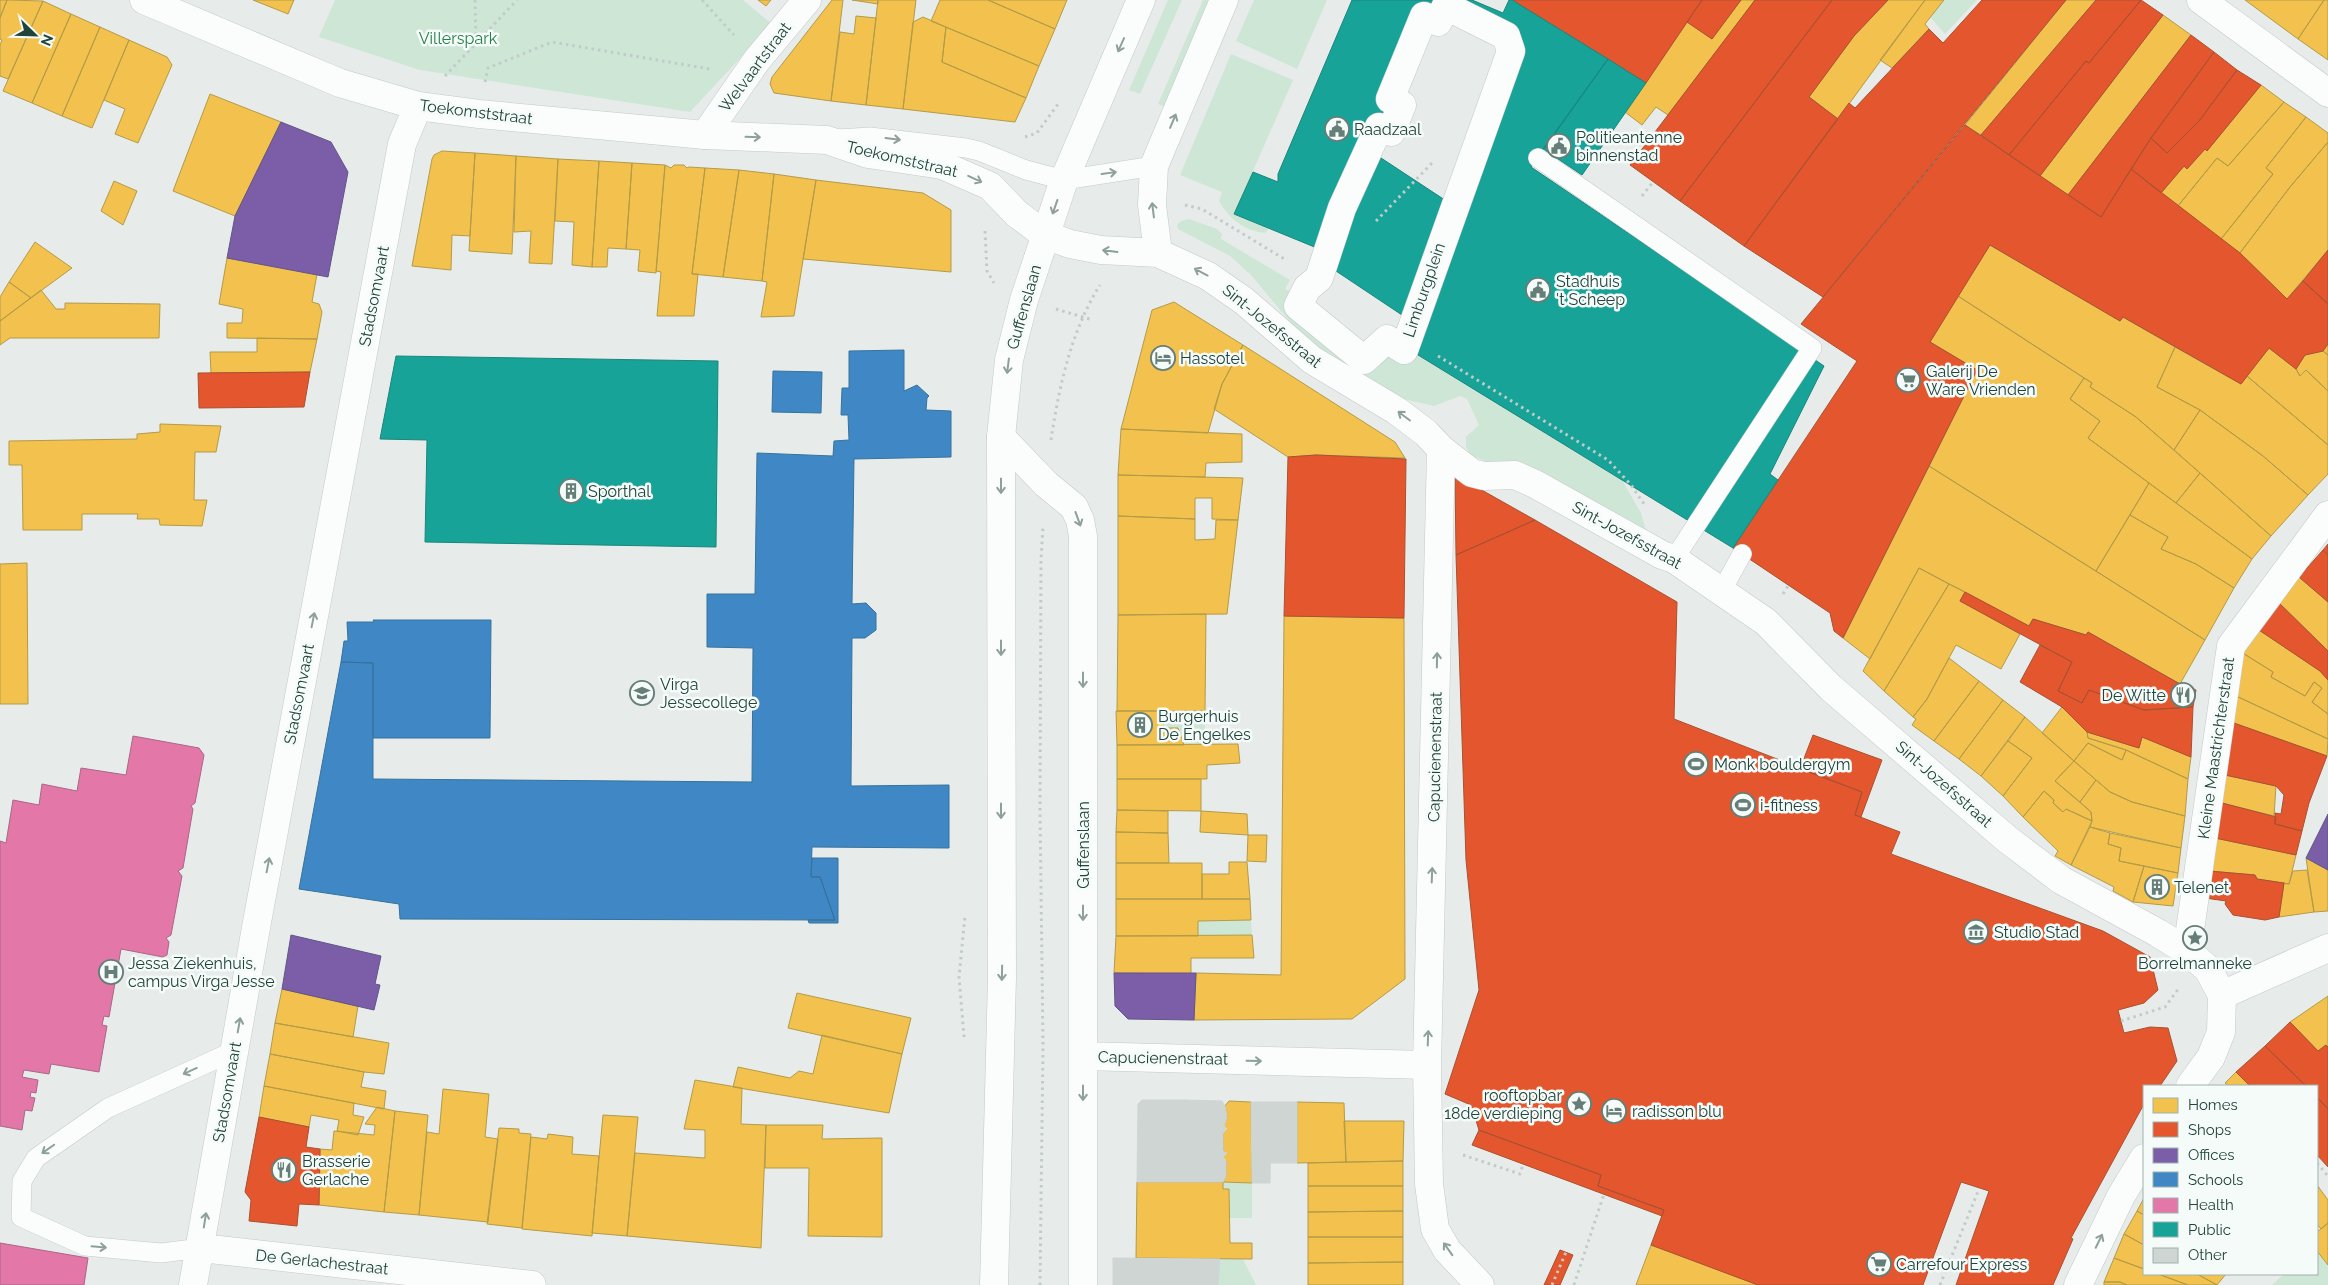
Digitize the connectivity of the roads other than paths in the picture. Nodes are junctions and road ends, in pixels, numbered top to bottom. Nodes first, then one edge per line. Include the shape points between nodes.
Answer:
1 (144, 0) edge
2 (807, 0) edge
3 (1141, 0) edge
4 (1224, 0) edge
5 (2200, 0) edge
6 (2328, 93) edge
7 (418, 106) junction
8 (1481, 118) joint
9 (705, 135) junction
10 (827, 140) junction
11 (1538, 158) dead end
12 (1154, 166) junction
13 (1064, 180) junction
14 (1046, 235) junction
15 (1158, 253) junction
16 (1001, 437) junction
17 (1441, 449) junction
18 (2328, 516) edge
19 (1742, 554) dead end
20 (1674, 559) junction
21 (1721, 592) junction
22 (2328, 948) edge
23 (2186, 951) junction
24 (2222, 995) junction
25 (234, 1051) junction
26 (1083, 1056) junction
27 (1427, 1065) junction
28 (2191, 1085) edge
29 (2143, 1160) edge
30 (201, 1248) junction
31 (193, 1285) edge
32 (532, 1285) edge
33 (994, 1285) edge
34 (1083, 1285) edge
35 (1480, 1285) edge
36 (2078, 1285) edge

1 - 7 street, Toekomststraat via 340,82
2 - 9 street, Welvaartstraat via 752,68
3 -> 13 street, Guffenslaan
12 -> 4 street
5 - 6 street
7 - 9 street, Toekomststraat
25 -> 7 street, Stadsomvaart via 402,144
8 - 8 street, Limburgplein via 1511,51 1506,36 1446,6 1438,22 1424,16 1390,99 1402,105 1391,132 1379,127 1342,208 1320,278 1307,288 1298,306 1364,360 1387,339 1404,350
9 -> 10 street, Toekomststraat
10 -> 13 lane, Toekomststraat via 870,137 966,148
10 -> 14 street, Toekomststraat via 868,154 942,165 964,173 990,186 1017,214
11 - 20 lane via 1812,348
13 -> 12 lane
15 -> 12 street via 1152,205
13 -> 14 street, Guffenslaan
15 -> 14 street, Sint-Jozefsstraat via 1120,252 1070,244
14 -> 16 street, Guffenslaan via 1024,300 1009,360
17 -> 15 street, Sint-Jozefsstraat via 1397,411 1312,360 1244,301 1208,276
16 -> 26 street, Guffenslaan via 1046,484 1074,507 1083,536
16 -> 33 street, Guffenslaan via 1002,978
17 - 20 street, Sint-Jozefsstraat via 1472,473 1515,475 1535,484
27 -> 17 street, Capucienenstraat
18 - 23 street, Kleine Maastrichterstraat via 2231,646
19 - 21 lane
20 - 21 street, Sint-Jozefsstraat
21 - 23 street, Sint-Jozefsstraat via 1766,622 1831,688 2007,839 2061,880
22 - 24 street
23 - 24 street, Sint-Jozefsstraat via 2208,969
24 - 28 street via 2221,1032 2211,1057
30 -> 25 street, Stadsomvaart
25 -> 30 lane via 108,1108 36,1158 22,1181 20,1217 85,1246 161,1253
26 -> 27 street, Capucienenstraat
26 -> 34 street, Guffenslaan
35 -> 27 street, Capucienenstraat via 1447,1250 1435,1229 1429,1184
36 -> 29 street via 2121,1196
30 - 31 street, Stadsomvaart
30 - 32 street, De Gerlachestraat

